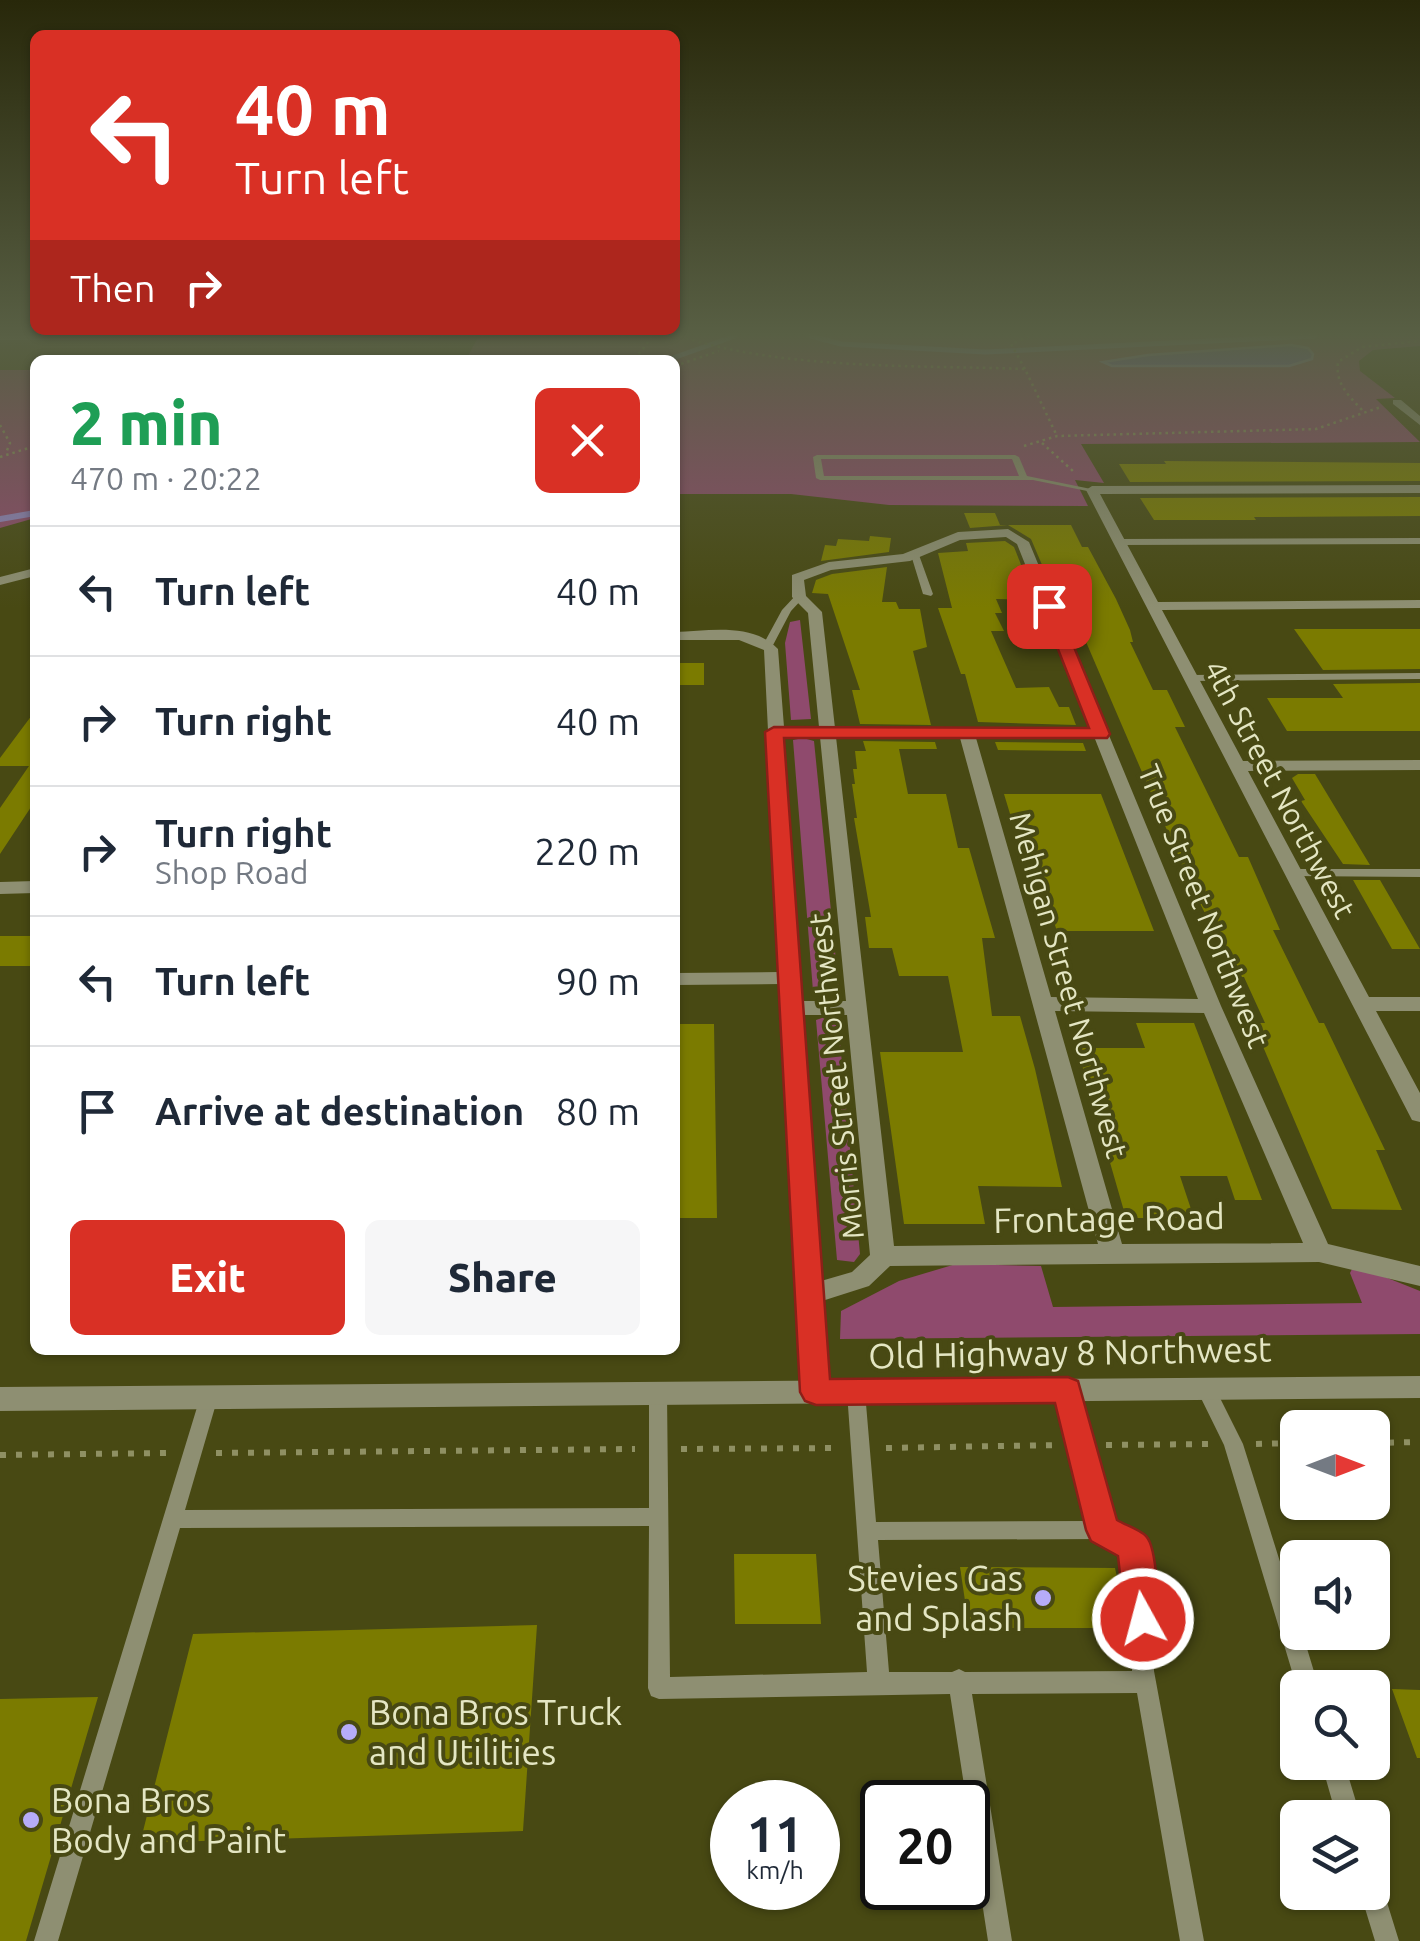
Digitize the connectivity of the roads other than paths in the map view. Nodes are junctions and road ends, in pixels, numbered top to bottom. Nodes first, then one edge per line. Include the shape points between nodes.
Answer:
1 (1024, 478) junction
2 (1420, 489) edge
3 (1092, 490) junction
4 (1420, 541) edge
5 (1118, 542) junction
6 (915, 555) junction
7 (30, 573) edge
8 (0, 581) edge
9 (928, 594) dead end
10 (799, 597) junction
11 (1420, 604) edge
12 (1152, 606) junction
13 (680, 636) edge
14 (766, 644) junction
15 (1420, 676) edge
16 (1190, 678) junction
17 (774, 732) junction
18 (825, 732) junction
19 (967, 734) junction
20 (1100, 734) junction
21 (1420, 764) edge
22 (1237, 766) junction
23 (1420, 873) edge
24 (1294, 874) junction
25 (30, 887) edge
26 (0, 888) edge
27 (788, 978) junction
28 (680, 979) edge
29 (1045, 1004) junction
30 (1360, 1004) junction
31 (1420, 1004) edge
32 (1210, 1006) junction
33 (790, 1008) junction
34 (855, 1008) junction
35 (1420, 1114) edge
36 (1112, 1252) junction
37 (1319, 1252) junction
38 (883, 1256) junction
39 (1420, 1276) edge
40 (809, 1292) junction
41 (1420, 1387) edge
42 (1205, 1388) junction
43 (1068, 1390) junction
44 (816, 1392) junction
45 (856, 1392) junction
46 (658, 1394) junction
47 (208, 1396) junction
48 (0, 1399) edge
49 (659, 1517) junction
50 (172, 1519) junction
51 (1102, 1530) junction
52 (867, 1531) junction
53 (1143, 1665) junction
54 (1302, 1670) edge
55 (960, 1680) junction
56 (879, 1683) junction
57 (1378, 1910) edge
58 (46, 1941) edge
59 (1000, 1941) edge
60 (1192, 1941) edge
61 (1387, 1941) edge

1 - 1 lane via 1015,457 817,457 820,478
1 - 3 lane
2 - 3 street
3 - 5 street, 4th Street Northwest
4 - 5 lane
5 - 12 street, 4th Street Northwest
6 - 9 lane
6 - 10 street via 808,572 797,578
6 - 20 street, True Street Northwest via 958,536 1008,533 1023,542
7 - 8 street
10 - 14 lane
10 - 18 street, Morris Street Northwest via 815,612
11 - 12 street
12 - 16 street, 4th Street Northwest
13 - 14 street via 744,636
14 - 17 street
15 - 16 lane
16 - 22 street, 4th Street Northwest
17 - 18 street
17 - 27 street
18 - 19 street
18 - 34 street, Morris Street Northwest
19 - 20 street
19 - 29 street, Mehigan Street Northwest
20 - 32 street, True Street Northwest
21 - 22 street
22 - 24 street, 4th Street Northwest
23 - 24 lane
24 - 30 street, 4th Street Northwest
25 - 26 street
27 - 28 street
27 - 33 street
29 - 32 street
29 - 36 street, Mehigan Street Northwest
30 - 31 street
30 - 35 street, 4th Street Northwest
32 - 37 street, True Street Northwest
33 - 34 street
33 - 40 street
34 - 38 street, Morris Street Northwest
36 - 37 street, Frontage Road
36 - 38 street, Frontage Road
37 - 39 street, Frontage Road
38 - 40 street via 862,1280
40 - 44 street
41 - 42 street, Old Highway 8 Northwest
42 - 43 street, Old Highway 8 Northwest
42 - 54 lane via 1233,1444
43 - 45 street, Old Highway 8 Northwest
43 - 51 lane
44 - 45 street, Old Highway 8 Northwest
44 - 46 street, Old Highway 8 Northwest
45 - 52 lane
46 - 47 street, Old Highway 8 Northwest
46 - 49 lane
47 - 48 street, Old Highway 8 Northwest
47 - 50 lane
49 - 50 lane
49 - 56 lane via 659,1688
50 - 58 lane
51 - 52 lane
51 - 53 lane via 1134,1547
52 - 56 lane
53 - 55 lane via 1143,1682
53 - 60 lane
55 - 56 lane
55 - 59 lane
57 - 61 lane

